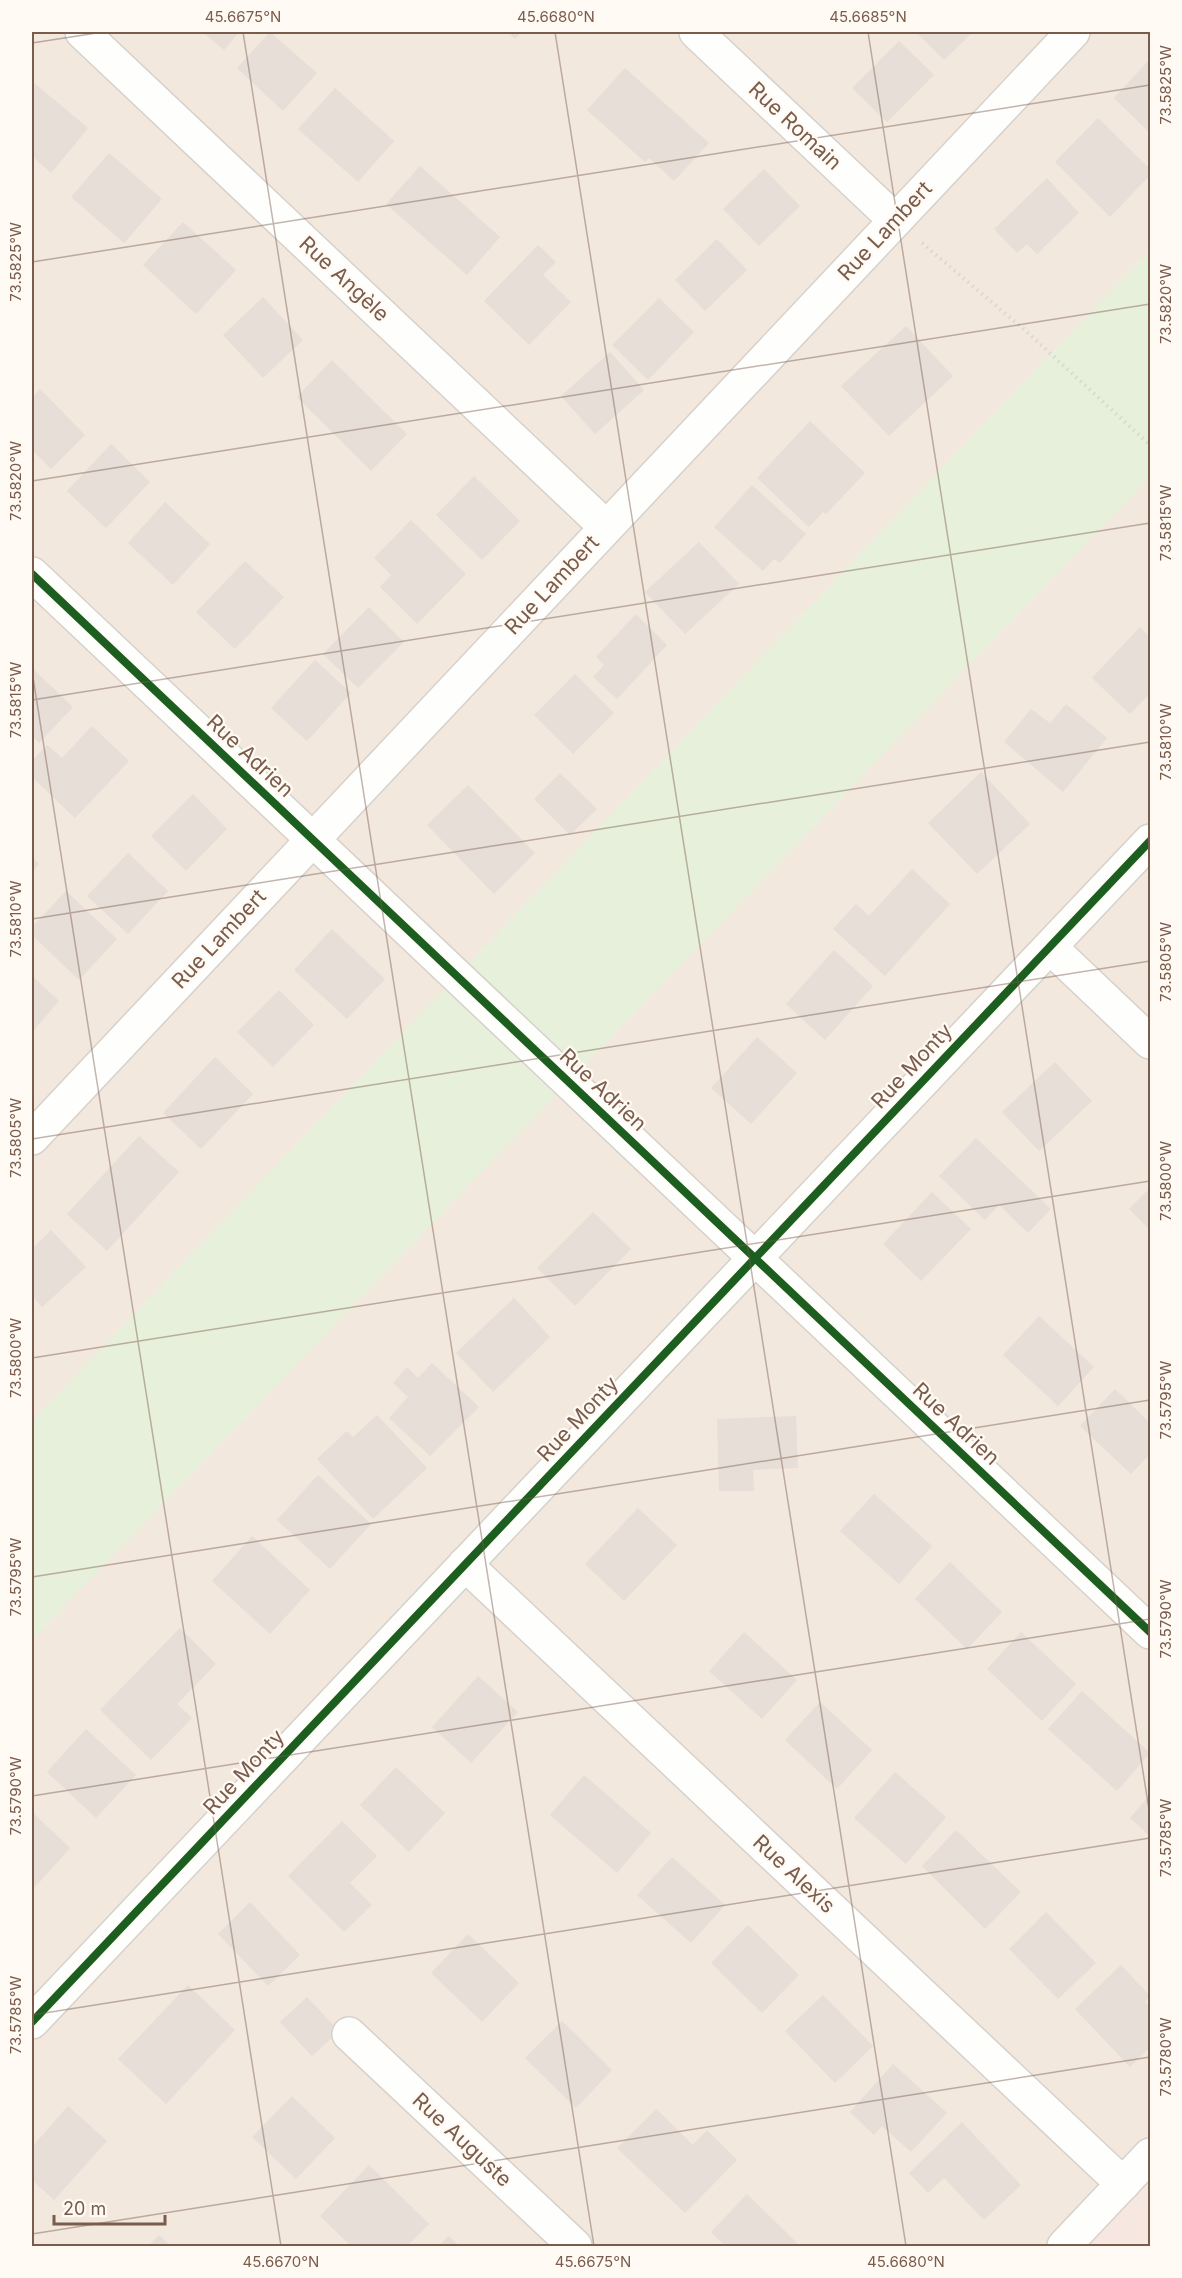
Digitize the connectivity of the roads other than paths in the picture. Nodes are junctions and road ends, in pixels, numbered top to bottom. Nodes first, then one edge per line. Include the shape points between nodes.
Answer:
1 (82, 32) edge
2 (696, 32) edge
3 (1073, 32) edge
4 (895, 220) junction
5 (606, 527) junction
6 (32, 574) edge
7 (313, 839) junction
8 (1150, 841) edge
9 (1050, 947) junction
10 (1150, 1042) edge
11 (32, 1138) edge
12 (755, 1258) junction
13 (465, 1564) junction
14 (1150, 1632) edge
15 (32, 2022) edge
16 (349, 2034) dead end
17 (1150, 2155) edge
18 (1123, 2184) junction
19 (575, 2247) edge
20 (1064, 2247) edge

1 - 5 street, Rue Angèle
2 - 4 street, Rue Romain
3 - 4 street, Rue Lambert
4 - 5 street, Rue Lambert
5 - 7 street, Rue Lambert
6 - 7 street, Rue Adrien
7 - 11 street, Rue Lambert
7 - 12 street, Rue Adrien
8 - 9 street, Rue Monty
9 - 10 street
9 - 12 street, Rue Monty
12 - 13 street, Rue Monty
12 - 14 street, Rue Adrien
13 - 15 street, Rue Monty
13 - 18 street, Rue Alexis
16 - 19 street, Rue Auguste
17 - 18 street
18 - 20 street

